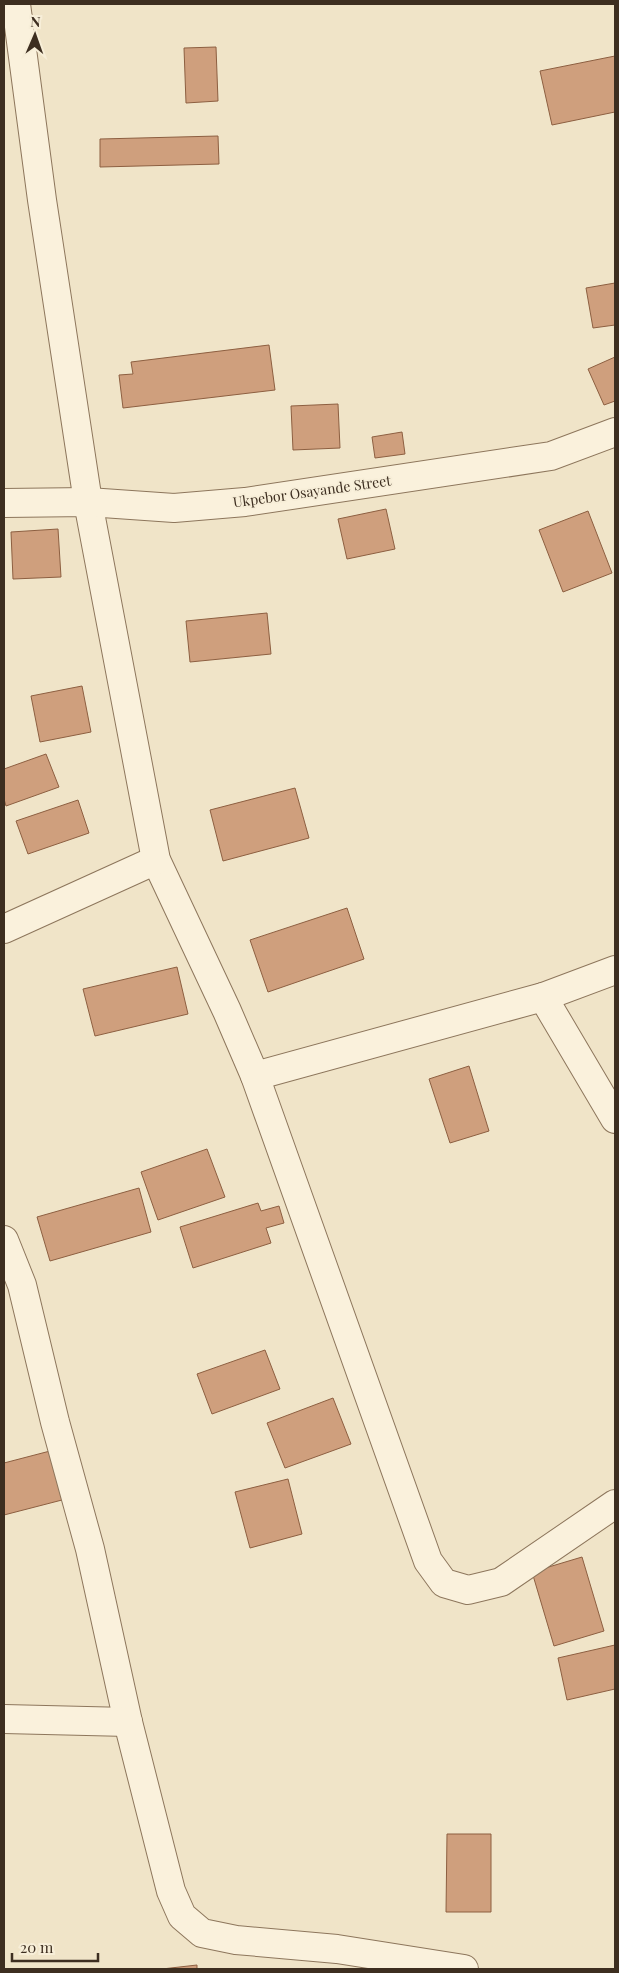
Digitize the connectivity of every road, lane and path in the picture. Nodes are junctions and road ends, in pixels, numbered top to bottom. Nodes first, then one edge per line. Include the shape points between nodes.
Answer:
1 (16, 4) edge
2 (615, 432) edge
3 (88, 502) junction
4 (4, 503) edge
5 (156, 860) junction
6 (4, 929) edge
7 (615, 970) edge
8 (543, 997) junction
9 (255, 1076) junction
10 (615, 1118) edge
11 (4, 1240) edge
12 (13, 1287) edge
13 (615, 1504) edge
14 (4, 1719) edge
15 (128, 1722) junction
16 (338, 1959) edge
17 (464, 1969) edge

1 - 3 street
2 - 3 street, Ukpebor Osayande Street via 551,456 245,502 174,508
3 - 4 street, Ukpebor Osayande Street
3 - 5 street
5 - 6 street
5 - 9 street via 228,1011
7 - 8 street
8 - 9 street
8 - 10 street
9 - 13 street via 428,1561 444,1583 468,1590 501,1582
11 - 12 street
12 - 15 street via 56,1422 90,1549
14 - 15 street
15 - 16 street via 171,1891 182,1916 202,1933
16 - 17 street

